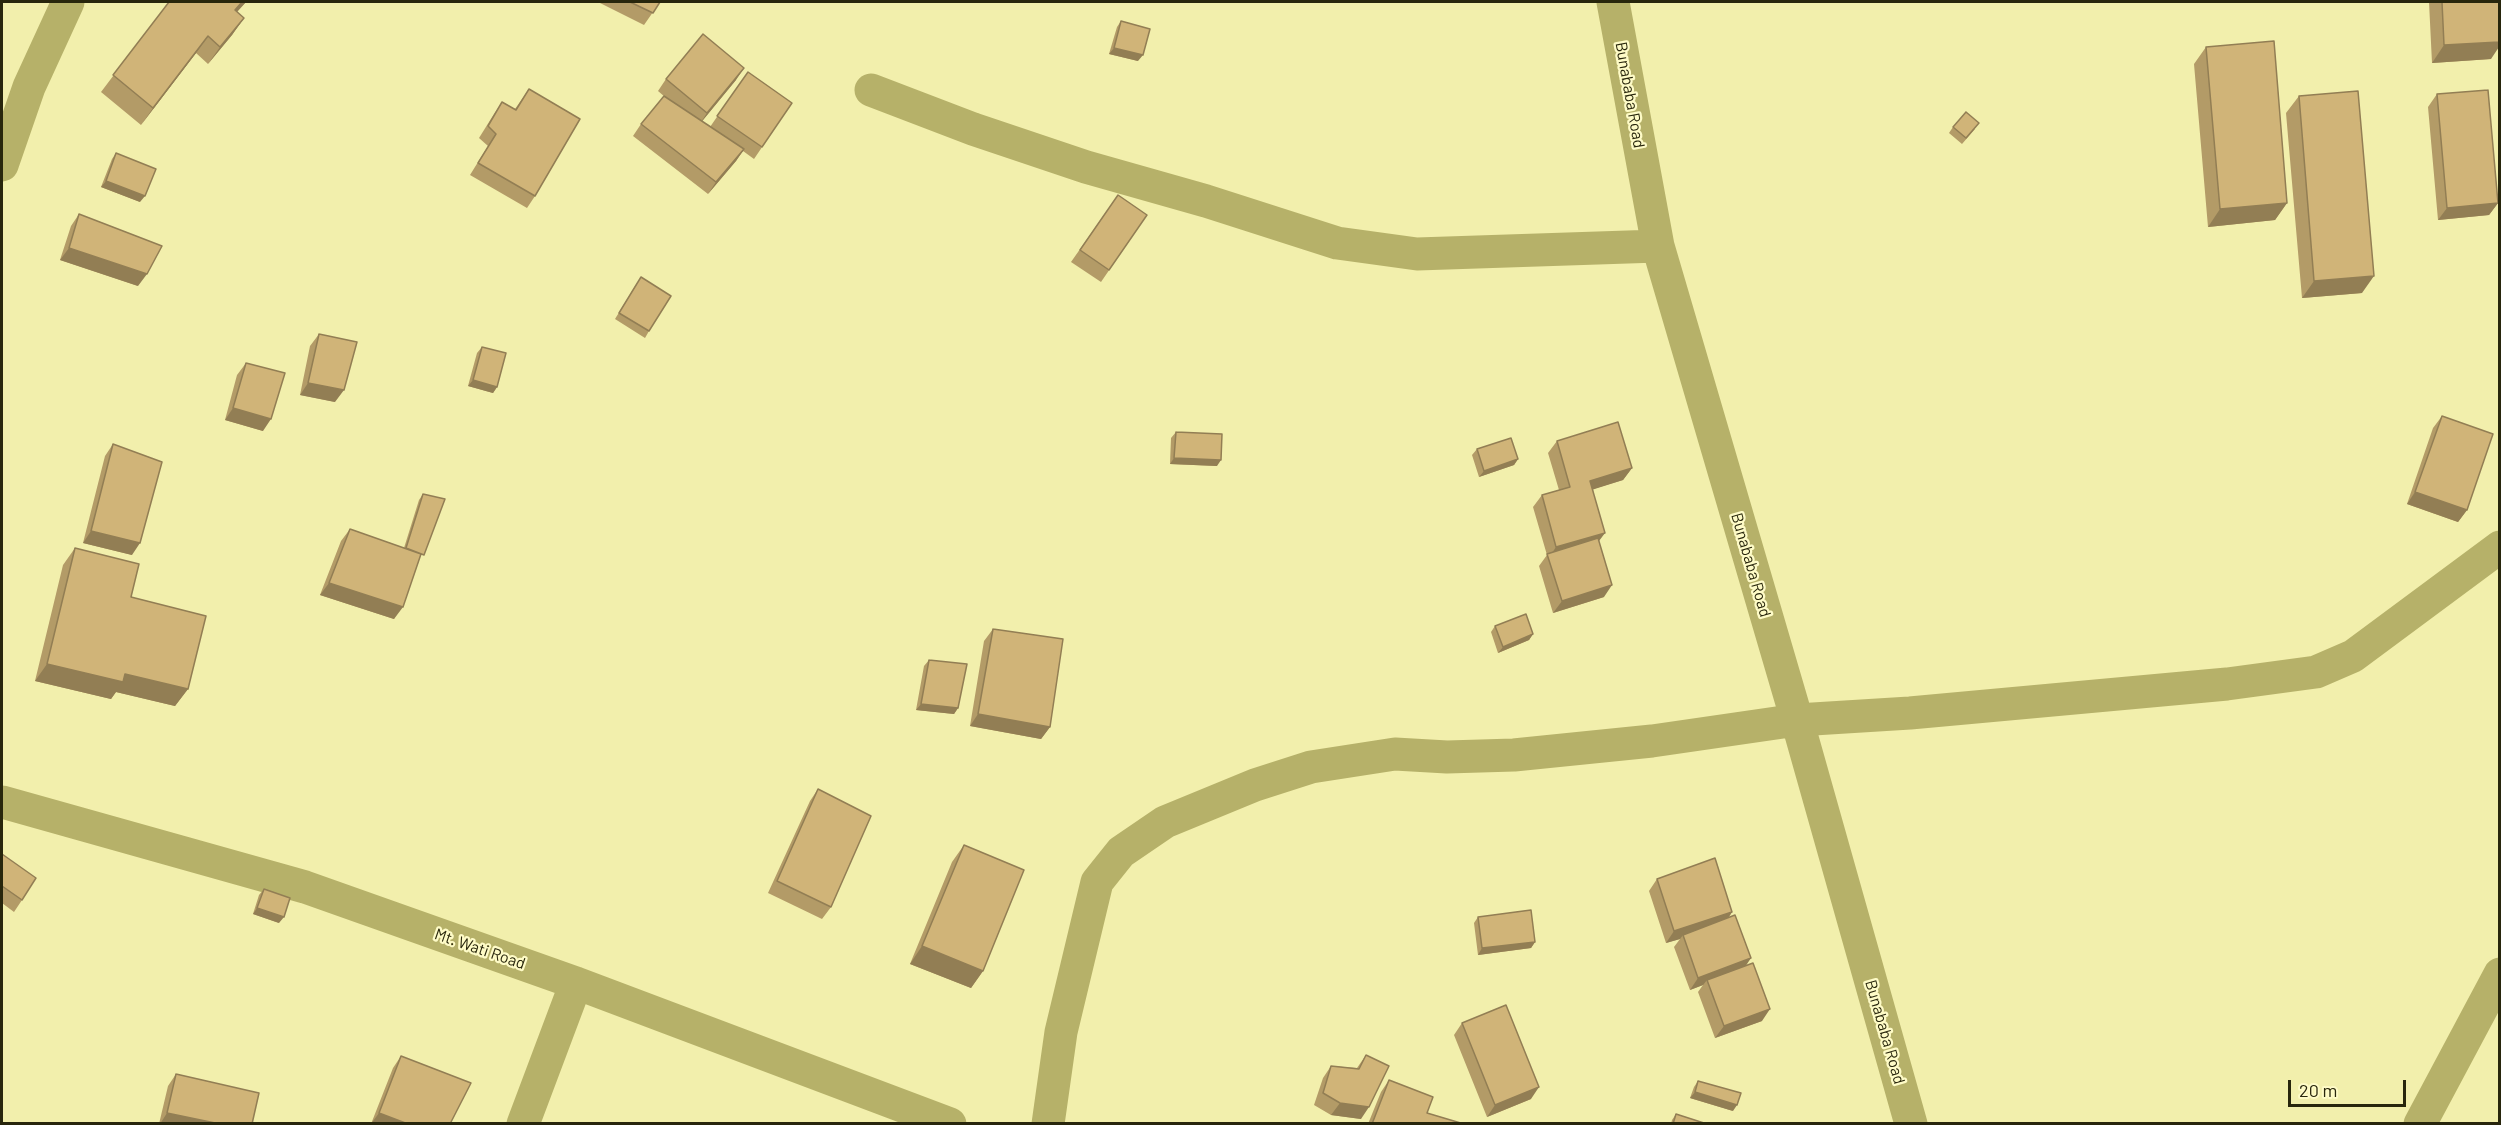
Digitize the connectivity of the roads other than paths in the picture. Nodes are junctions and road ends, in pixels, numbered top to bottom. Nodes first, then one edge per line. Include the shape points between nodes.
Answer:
1 (68, 2) edge
2 (1613, 2) edge
3 (871, 90) dead end
4 (2, 165) edge
5 (1658, 246) junction
6 (2499, 547) edge
7 (1797, 720) junction
8 (2, 802) edge
9 (2499, 974) edge
10 (576, 983) junction
11 (523, 1124) edge
12 (950, 1124) edge
13 (1048, 1124) edge
14 (1911, 1124) edge
15 (2420, 1124) edge

1 - 4 street via 29,87
2 - 5 street, Bunababa Road
3 - 5 street via 1086,167 1337,243 1417,254
5 - 7 street, Bunababa Road
6 - 7 street via 2353,656 2316,672 2215,685
7 - 13 street via 1653,741 1514,755 1395,754 1311,767 1165,822 1121,852 1097,882 1061,1032
7 - 14 street, Bunababa Road
8 - 10 street, Mt. Wati Road via 305,887
9 - 15 street
10 - 11 street
10 - 12 street, Mt. Wati Road

